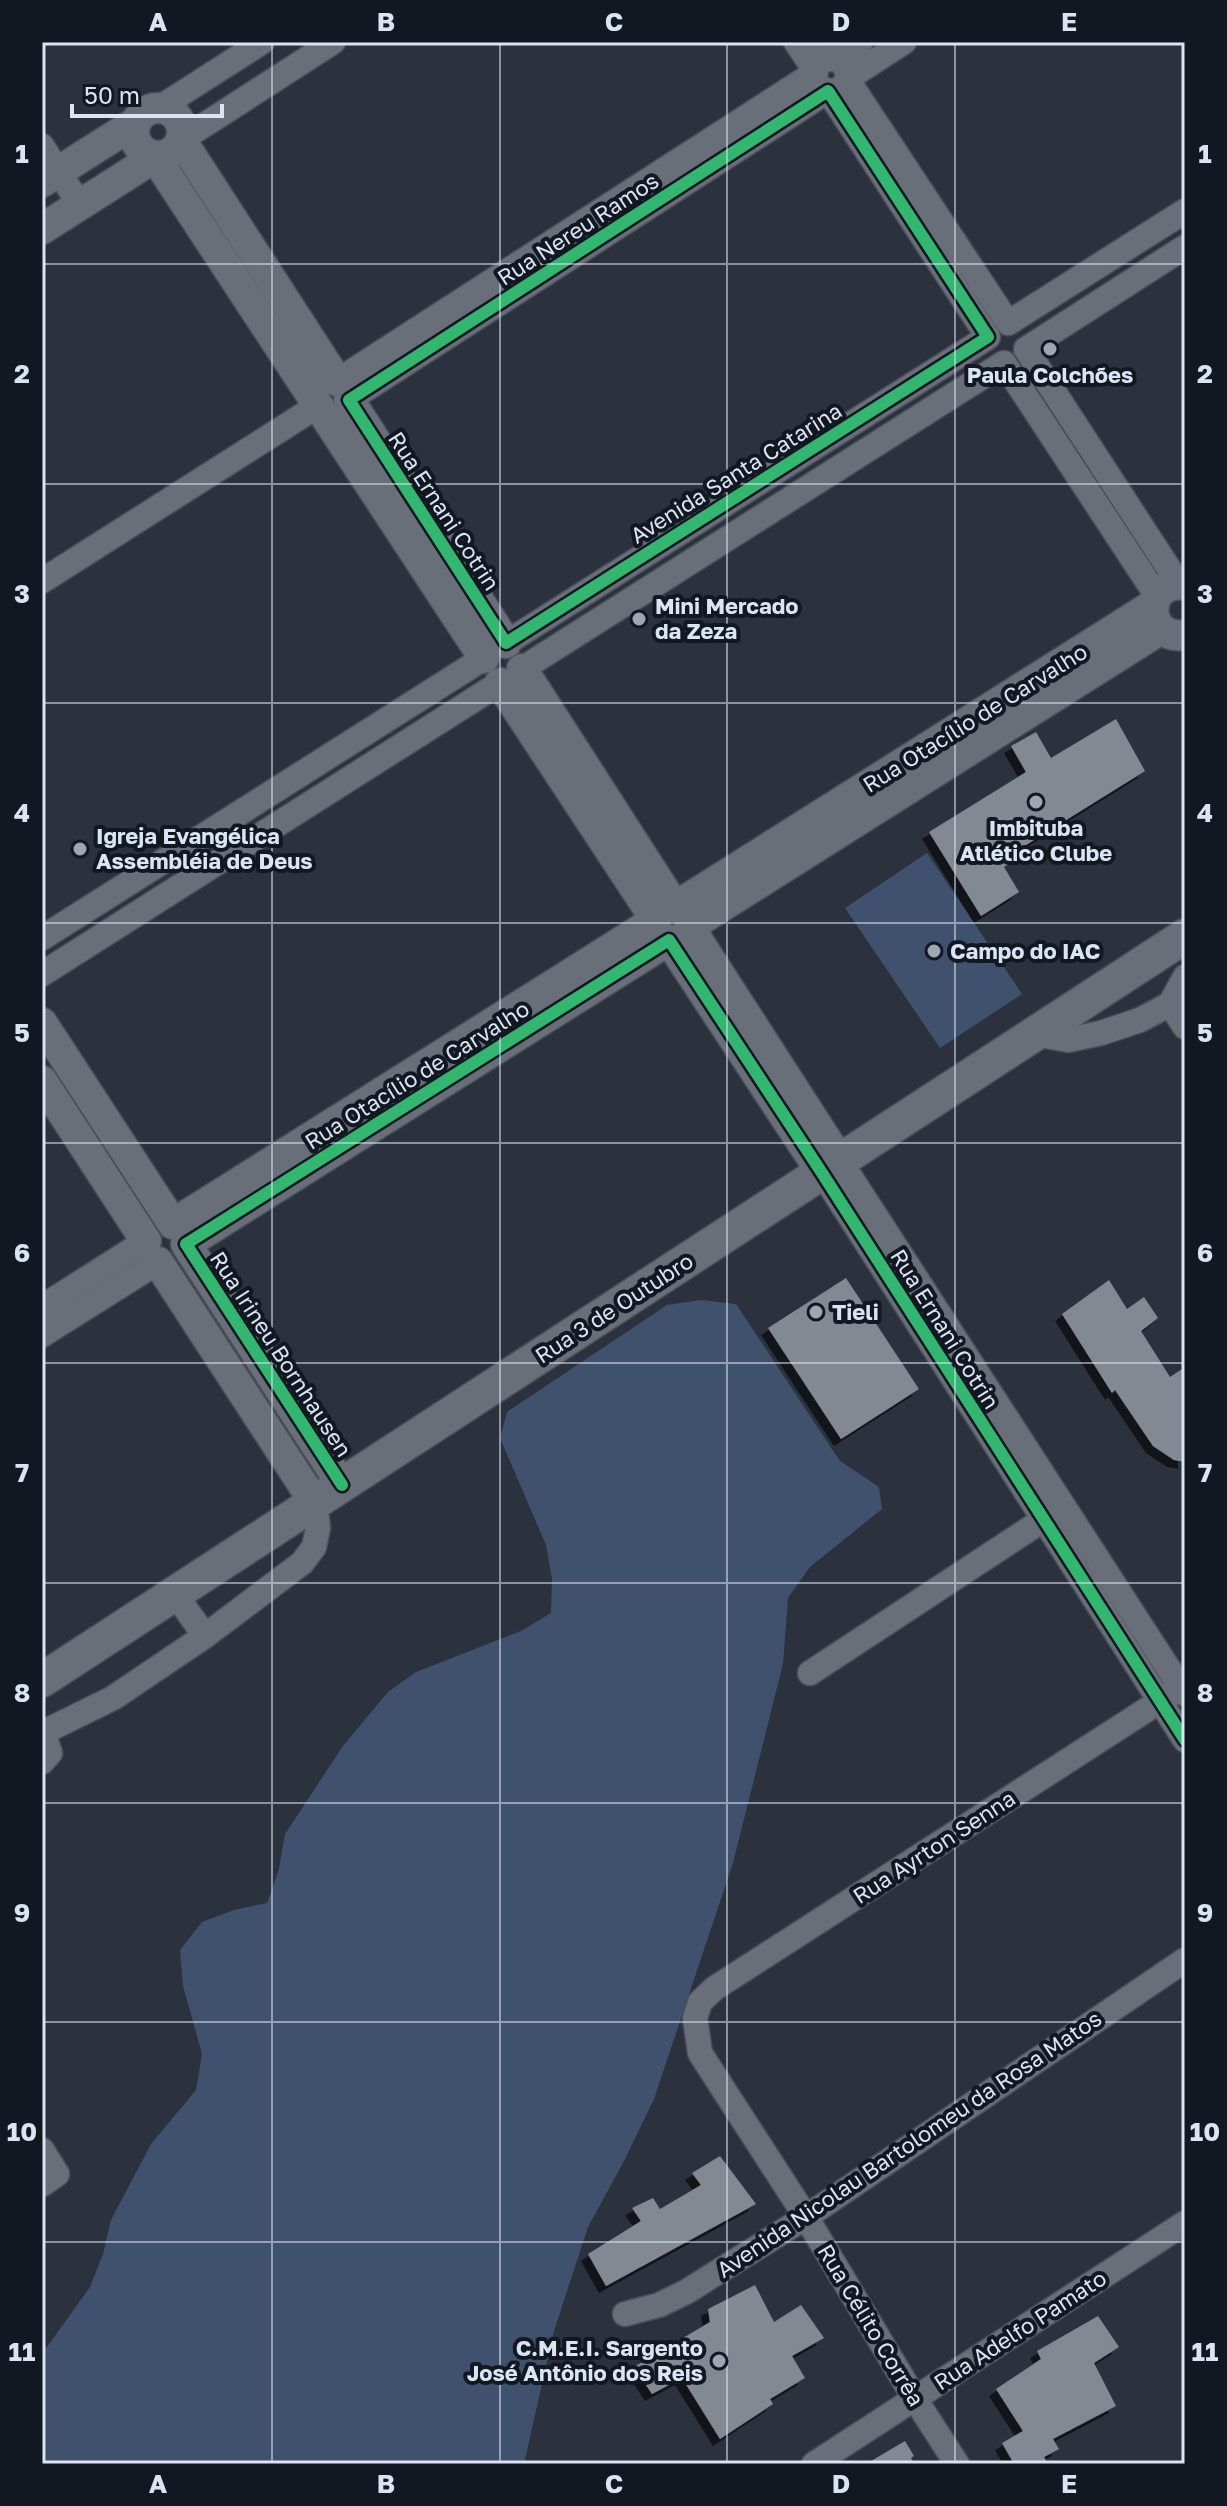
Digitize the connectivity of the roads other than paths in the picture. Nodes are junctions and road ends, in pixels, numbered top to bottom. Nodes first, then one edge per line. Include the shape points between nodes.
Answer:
1 (333, 42) edge
2 (796, 42) edge
3 (861, 42) edge
4 (904, 42) edge
5 (258, 43) edge
6 (830, 68) edge
7 (147, 115) junction
8 (181, 140) junction
9 (42, 146) edge
10 (155, 157) junction
11 (50, 177) edge
12 (80, 205) junction
13 (1184, 213) edge
14 (235, 223) junction
15 (42, 229) edge
16 (208, 238) junction
17 (1185, 247) edge
18 (276, 314) junction
19 (998, 330) junction
20 (1026, 349) junction
21 (1004, 363) junction
22 (343, 390) junction
23 (319, 405) junction
24 (1112, 482) junction
25 (393, 494) junction
26 (1092, 497) junction
27 (42, 581) edge
28 (1170, 606) edge
29 (503, 663) junction
30 (672, 924) junction
31 (1185, 936) edge
32 (42, 938) edge
33 (42, 974) edge
34 (1185, 977) edge
35 (1170, 1004) junction
36 (42, 1023) edge
37 (1185, 1027) edge
38 (1035, 1034) junction
39 (42, 1081) edge
40 (114, 1134) junction
41 (88, 1152) junction
42 (831, 1167) junction
43 (180, 1234) junction
44 (152, 1252) junction
45 (75, 1300) junction
46 (42, 1307) edge
47 (42, 1335) edge
48 (266, 1367) junction
49 (239, 1386) junction
50 (328, 1494) junction
51 (1053, 1513) junction
52 (175, 1594) junction
53 (205, 1636) junction
54 (810, 1673) dead end
55 (42, 1680) edge
56 (1184, 1689) edge
57 (1159, 1702) junction
58 (43, 1732) edge
59 (1185, 1740) edge
60 (42, 1762) edge
61 (1185, 1960) edge
62 (695, 2018) joint
63 (42, 2150) edge
64 (42, 2184) edge
65 (806, 2217) junction
66 (1185, 2223) edge
67 (625, 2314) dead end
68 (915, 2399) junction
69 (814, 2464) edge
70 (957, 2464) edge

1 - 8 street
2 - 6 street
3 - 6 street, Rua Nereu Ramos
4 - 6 street, Rua Nereu Ramos
5 - 7 street
6 - 19 street
6 - 22 street, Rua Nereu Ramos
7 - 8 street via 166,109 178,118
7 - 10 street via 134,138 141,150
7 - 11 street
8 - 10 street via 171,153
8 - 14 street, Rua Ernani Cotrin
9 - 11 street
10 - 12 street
10 - 16 street, Rua Ernani Cotrin
11 - 12 street
12 - 15 street
13 - 19 street, Avenida Santa Catarina
14 - 16 street
14 - 18 street, Rua Ernani Cotrin
16 - 18 street, Rua Ernani Cotrin
17 - 20 street
18 - 22 street, Rua Ernani Cotrin
18 - 23 street, Rua Ernani Cotrin
19 - 20 street via 1023,332
19 - 21 street via 990,353
19 - 29 street, Avenida Santa Catarina
20 - 21 street via 1017,360
20 - 24 street
21 - 26 street
21 - 29 street, Avenida Santa Catarina
22 - 23 street via 326,382 318,389
22 - 25 street, Rua Ernani Cotrin
23 - 25 street, Rua Ernani Cotrin
23 - 27 street
24 - 26 street
24 - 28 street
25 - 29 street, Rua Ernani Cotrin
26 - 28 street
28 - 30 street, Rua Otacílio de Carvalho
29 - 30 street, Rua Ernani Cotrin
29 - 32 street, Avenida Santa Catarina
29 - 33 street, Avenida Santa Catarina
30 - 42 street, Rua Ernani Cotrin
30 - 43 street, Rua Otacílio de Carvalho
31 - 38 main road, Rua 3 de Outubro
34 - 35 street
35 - 37 street
35 - 38 street via 1101,1033 1068,1040
36 - 40 street, Rua Irineu Bornhausen
38 - 42 main road, Rua 3 de Outubro
39 - 41 street
40 - 41 street
40 - 43 street, Rua Irineu Bornhausen
41 - 44 street
42 - 50 main road, Rua 3 de Outubro
42 - 51 street, Rua Ernani Cotrin
43 - 44 street, Rua Otacílio de Carvalho via 155,1226
43 - 48 street, Rua Irineu Bornhausen
44 - 45 street
44 - 49 street
45 - 46 street
45 - 47 street
48 - 49 street
48 - 50 street, Rua Irineu Bornhausen
49 - 50 street
50 - 52 main road, Rua 3 de Outubro
50 - 53 street via 314,1547 302,1563
51 - 54 street
51 - 56 street, Rua Ernani Cotrin
51 - 57 street, Rua Ernani Cotrin
52 - 53 street
52 - 55 main road, Rua 3 de Outubro
53 - 58 street via 113,1698
56 - 57 street, Rua Ayrton Senna
57 - 59 street, Rua Ernani Cotrin
57 - 62 street, Rua Ayrton Senna via 715,1988 700,2002
58 - 60 street via 50,1753
61 - 65 street, Avenida Nicolau Bartolomeu da Rosa Matos
62 - 65 street, Rua Célito Corrêa via 700,2053
63 - 64 street via 57,2174
65 - 67 street, Avenida Nicolau Bartolomeu da Rosa Matos via 686,2292
65 - 68 street, Rua Célito Corrêa
66 - 68 street, Rua Adelfo Pamato
68 - 69 street, Rua Adelfo Pamato
68 - 70 street, Rua Célito Corrêa

